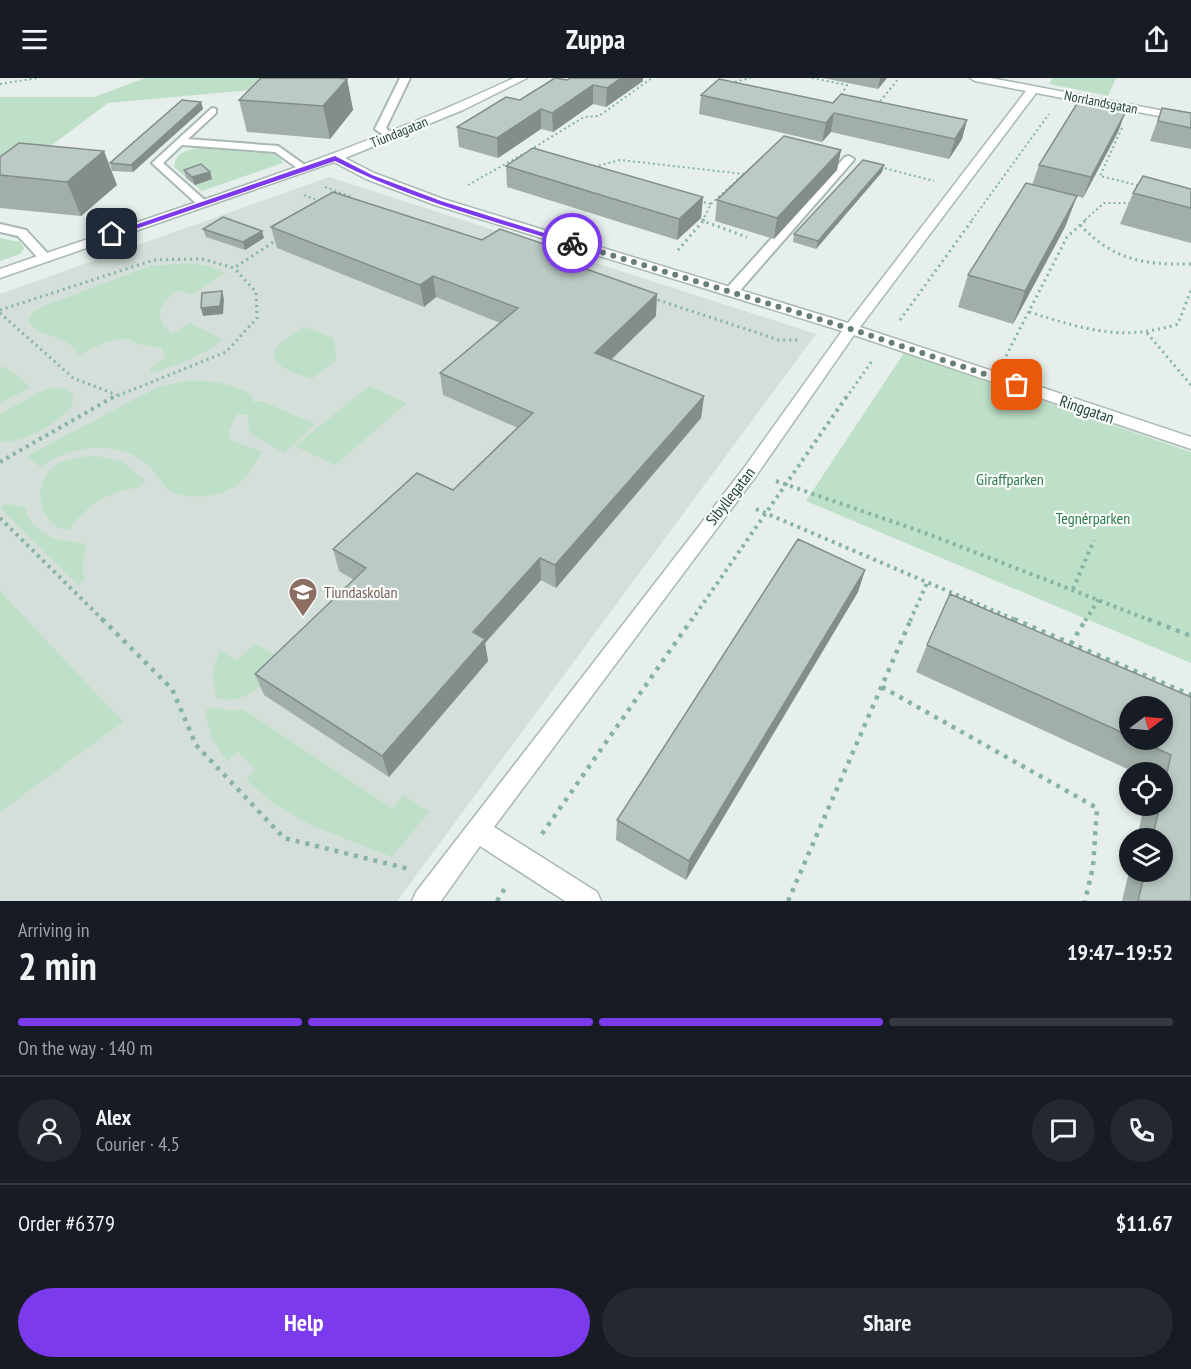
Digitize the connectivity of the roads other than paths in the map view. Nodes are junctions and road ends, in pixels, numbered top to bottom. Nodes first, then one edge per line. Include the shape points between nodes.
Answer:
1 (405, 78) edge
2 (522, 78) edge
3 (975, 78) edge
4 (1033, 89) junction
5 (212, 111) dead end
6 (1191, 119) edge
7 (389, 136) junction
8 (179, 142) junction
9 (335, 158) junction
10 (849, 159) road end
11 (304, 168) junction
12 (202, 203) junction
13 (0, 228) edge
14 (45, 258) junction
15 (0, 274) edge
16 (731, 292) junction
17 (851, 329) junction
18 (1191, 443) edge
19 (477, 830) junction
20 (430, 894) edge
21 (588, 901) edge

1 - 7 lane via 380,129
2 - 7 street, Tiundagatan
3 - 4 street, Norrlandsgatan
4 - 6 street, Norrlandsgatan
4 - 17 street, Sibyllegatan
5 - 8 lane
7 - 9 street, Tiundagatan
8 - 11 lane via 278,149
8 - 12 lane via 157,163
9 - 11 street, Tiundagatan
9 - 16 street, Ringgatan via 439,202
10 - 16 lane
11 - 12 street, Tiundagatan
12 - 14 street, Tiundagatan
13 - 14 lane via 22,232
14 - 15 street, Tiundagatan
16 - 17 street, Ringgatan
17 - 18 street, Ringgatan
17 - 19 street, Sibyllegatan via 750,472
19 - 20 street, Sibyllegatan
19 - 21 street

